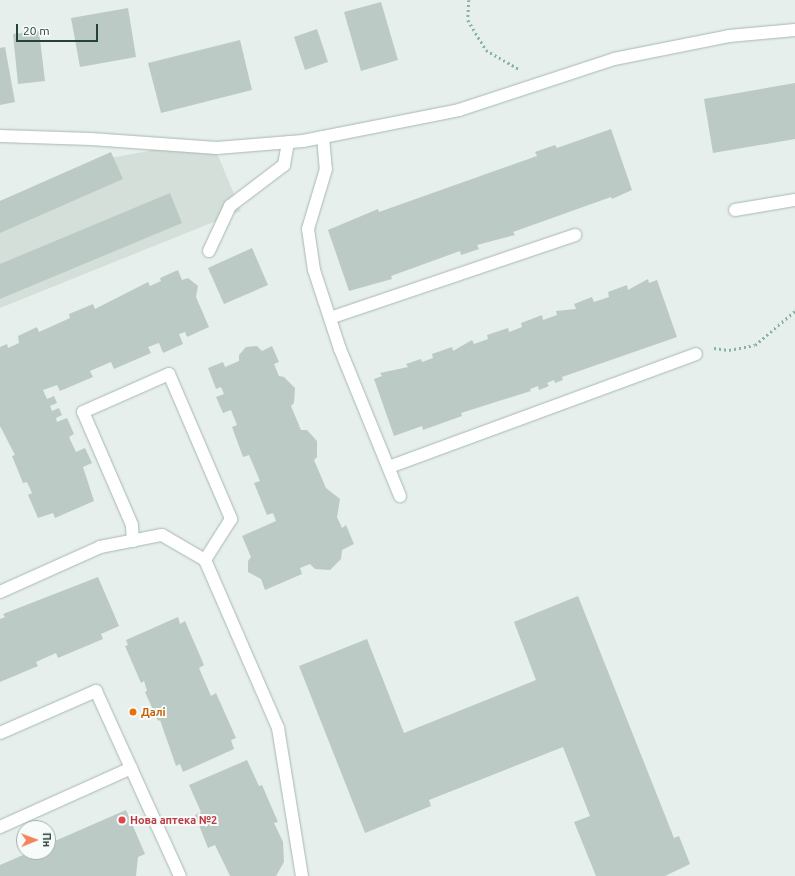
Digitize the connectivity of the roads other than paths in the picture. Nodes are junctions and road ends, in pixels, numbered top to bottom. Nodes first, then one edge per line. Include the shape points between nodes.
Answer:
1 (795, 30) edge
2 (0, 136) edge
3 (323, 137) junction
4 (288, 142) junction
5 (795, 200) edge
6 (735, 210) dead end
7 (575, 235) dead end
8 (209, 251) dead end
9 (330, 318) junction
10 (696, 354) road end
11 (389, 468) junction
12 (400, 496) dead end
13 (133, 541) junction
14 (205, 560) junction
15 (0, 592) edge
16 (0, 733) edge
17 (131, 768) junction
18 (0, 827) edge
19 (180, 876) edge
20 (302, 876) edge

1 - 3 lane via 729,36 614,59 459,110
2 - 4 lane via 91,138 217,148
3 - 4 lane
3 - 9 lane via 326,168 308,229 314,270
4 - 8 lane via 284,165 230,206
5 - 6 lane
7 - 9 lane
9 - 11 lane
10 - 11 lane
11 - 12 lane
13 - 14 lane via 162,535
13 - 14 lane via 132,525 83,412 169,374 231,519
13 - 15 lane via 100,547
14 - 20 lane via 278,728
16 - 17 lane via 96,691
17 - 18 lane
17 - 19 lane

